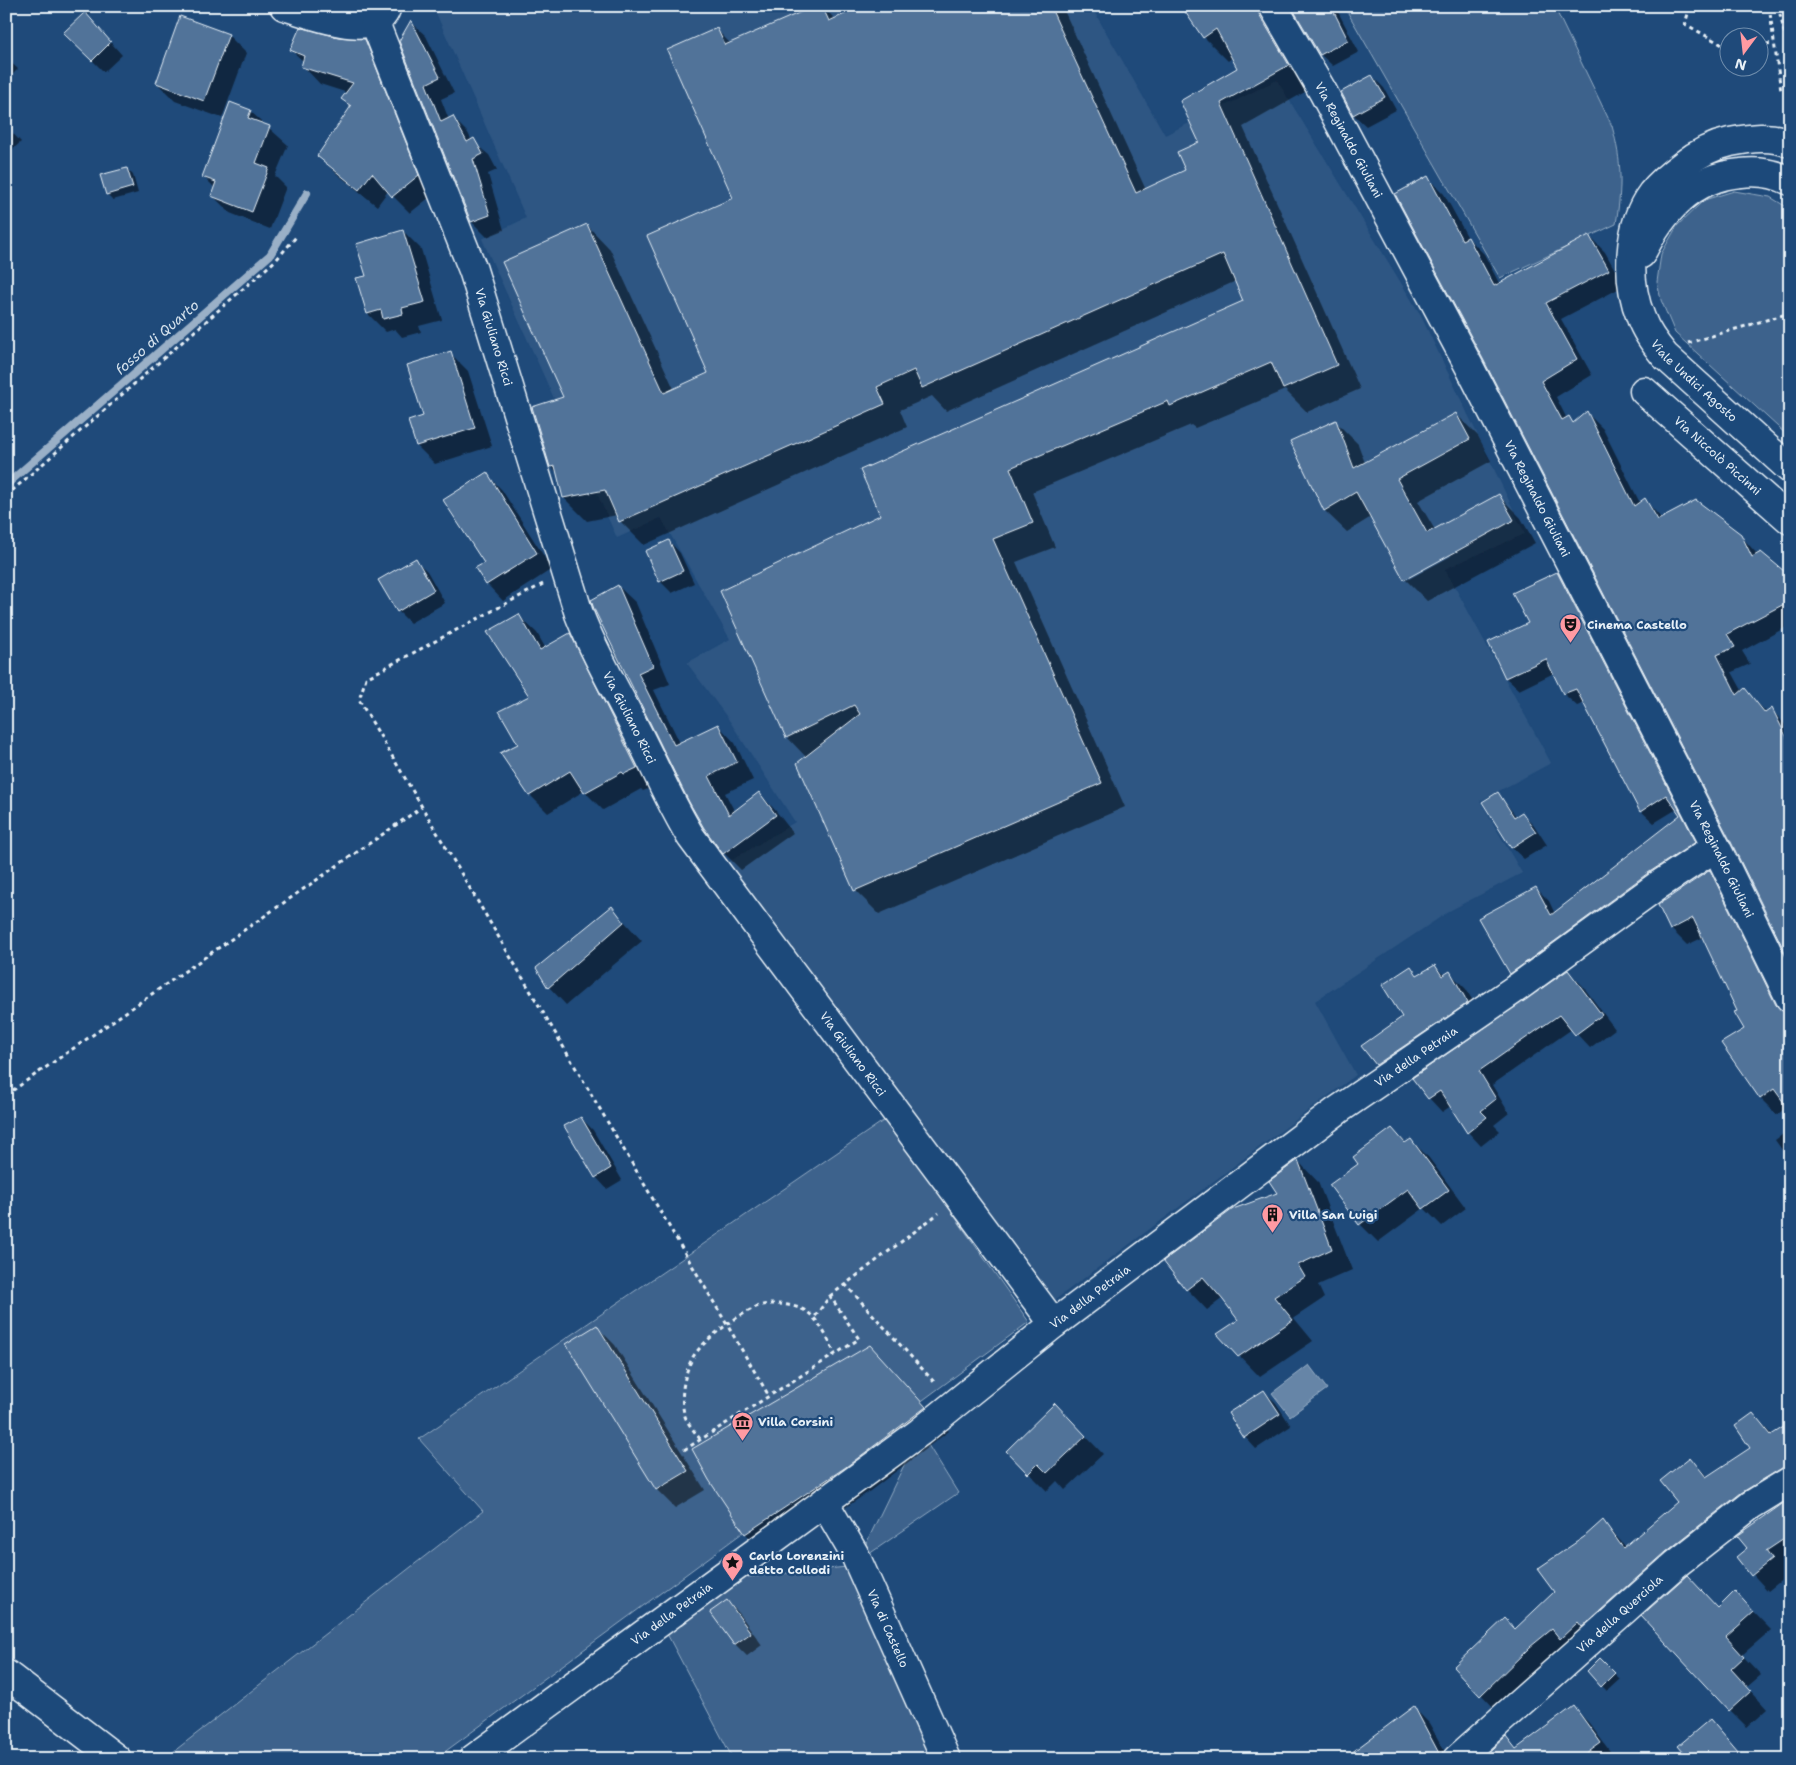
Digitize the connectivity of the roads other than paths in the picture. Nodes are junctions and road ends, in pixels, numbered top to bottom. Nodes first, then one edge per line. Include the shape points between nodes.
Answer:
1 (284, 6) edge
2 (1273, 6) edge
3 (381, 15) edge
4 (1790, 143) edge
5 (1790, 181) edge
6 (1633, 271) junction
7 (1644, 391) dead end
8 (1790, 469) edge
9 (1790, 520) edge
10 (1716, 847) junction
11 (1790, 998) edge
12 (1054, 1324) junction
13 (1790, 1481) edge
14 (824, 1502) junction
15 (6, 1674) edge
16 (117, 1759) edge
17 (473, 1759) edge
18 (946, 1759) edge
19 (1457, 1759) edge

1 - 3 street via 342,22
2 - 10 street, Via Reginaldo Giuliani via 1324,92 1469,366
3 - 12 street, Via Giuliano Ricci via 474,270 566,572 594,651 672,805 691,837
4 - 6 street, Viale Undici Agosto via 1768,138 1724,143 1692,158 1669,175 1643,210 1633,238
5 - 6 street via 1754,172 1726,174 1707,180 1685,194 1660,221
6 - 8 street, Viale Undici Agosto via 1640,318 1654,342 1671,362
7 - 9 street, Via Niccolò Piccinni
10 - 11 street, Via Reginaldo Giuliani
10 - 12 street, Via della Petraia via 1338,1110
12 - 14 street, Via della Petraia via 920,1432
13 - 19 street, Via della Querciola via 1751,1505 1676,1564
14 - 17 street, Via della Petraia
14 - 18 street, Via di Castello via 855,1555
15 - 16 street

